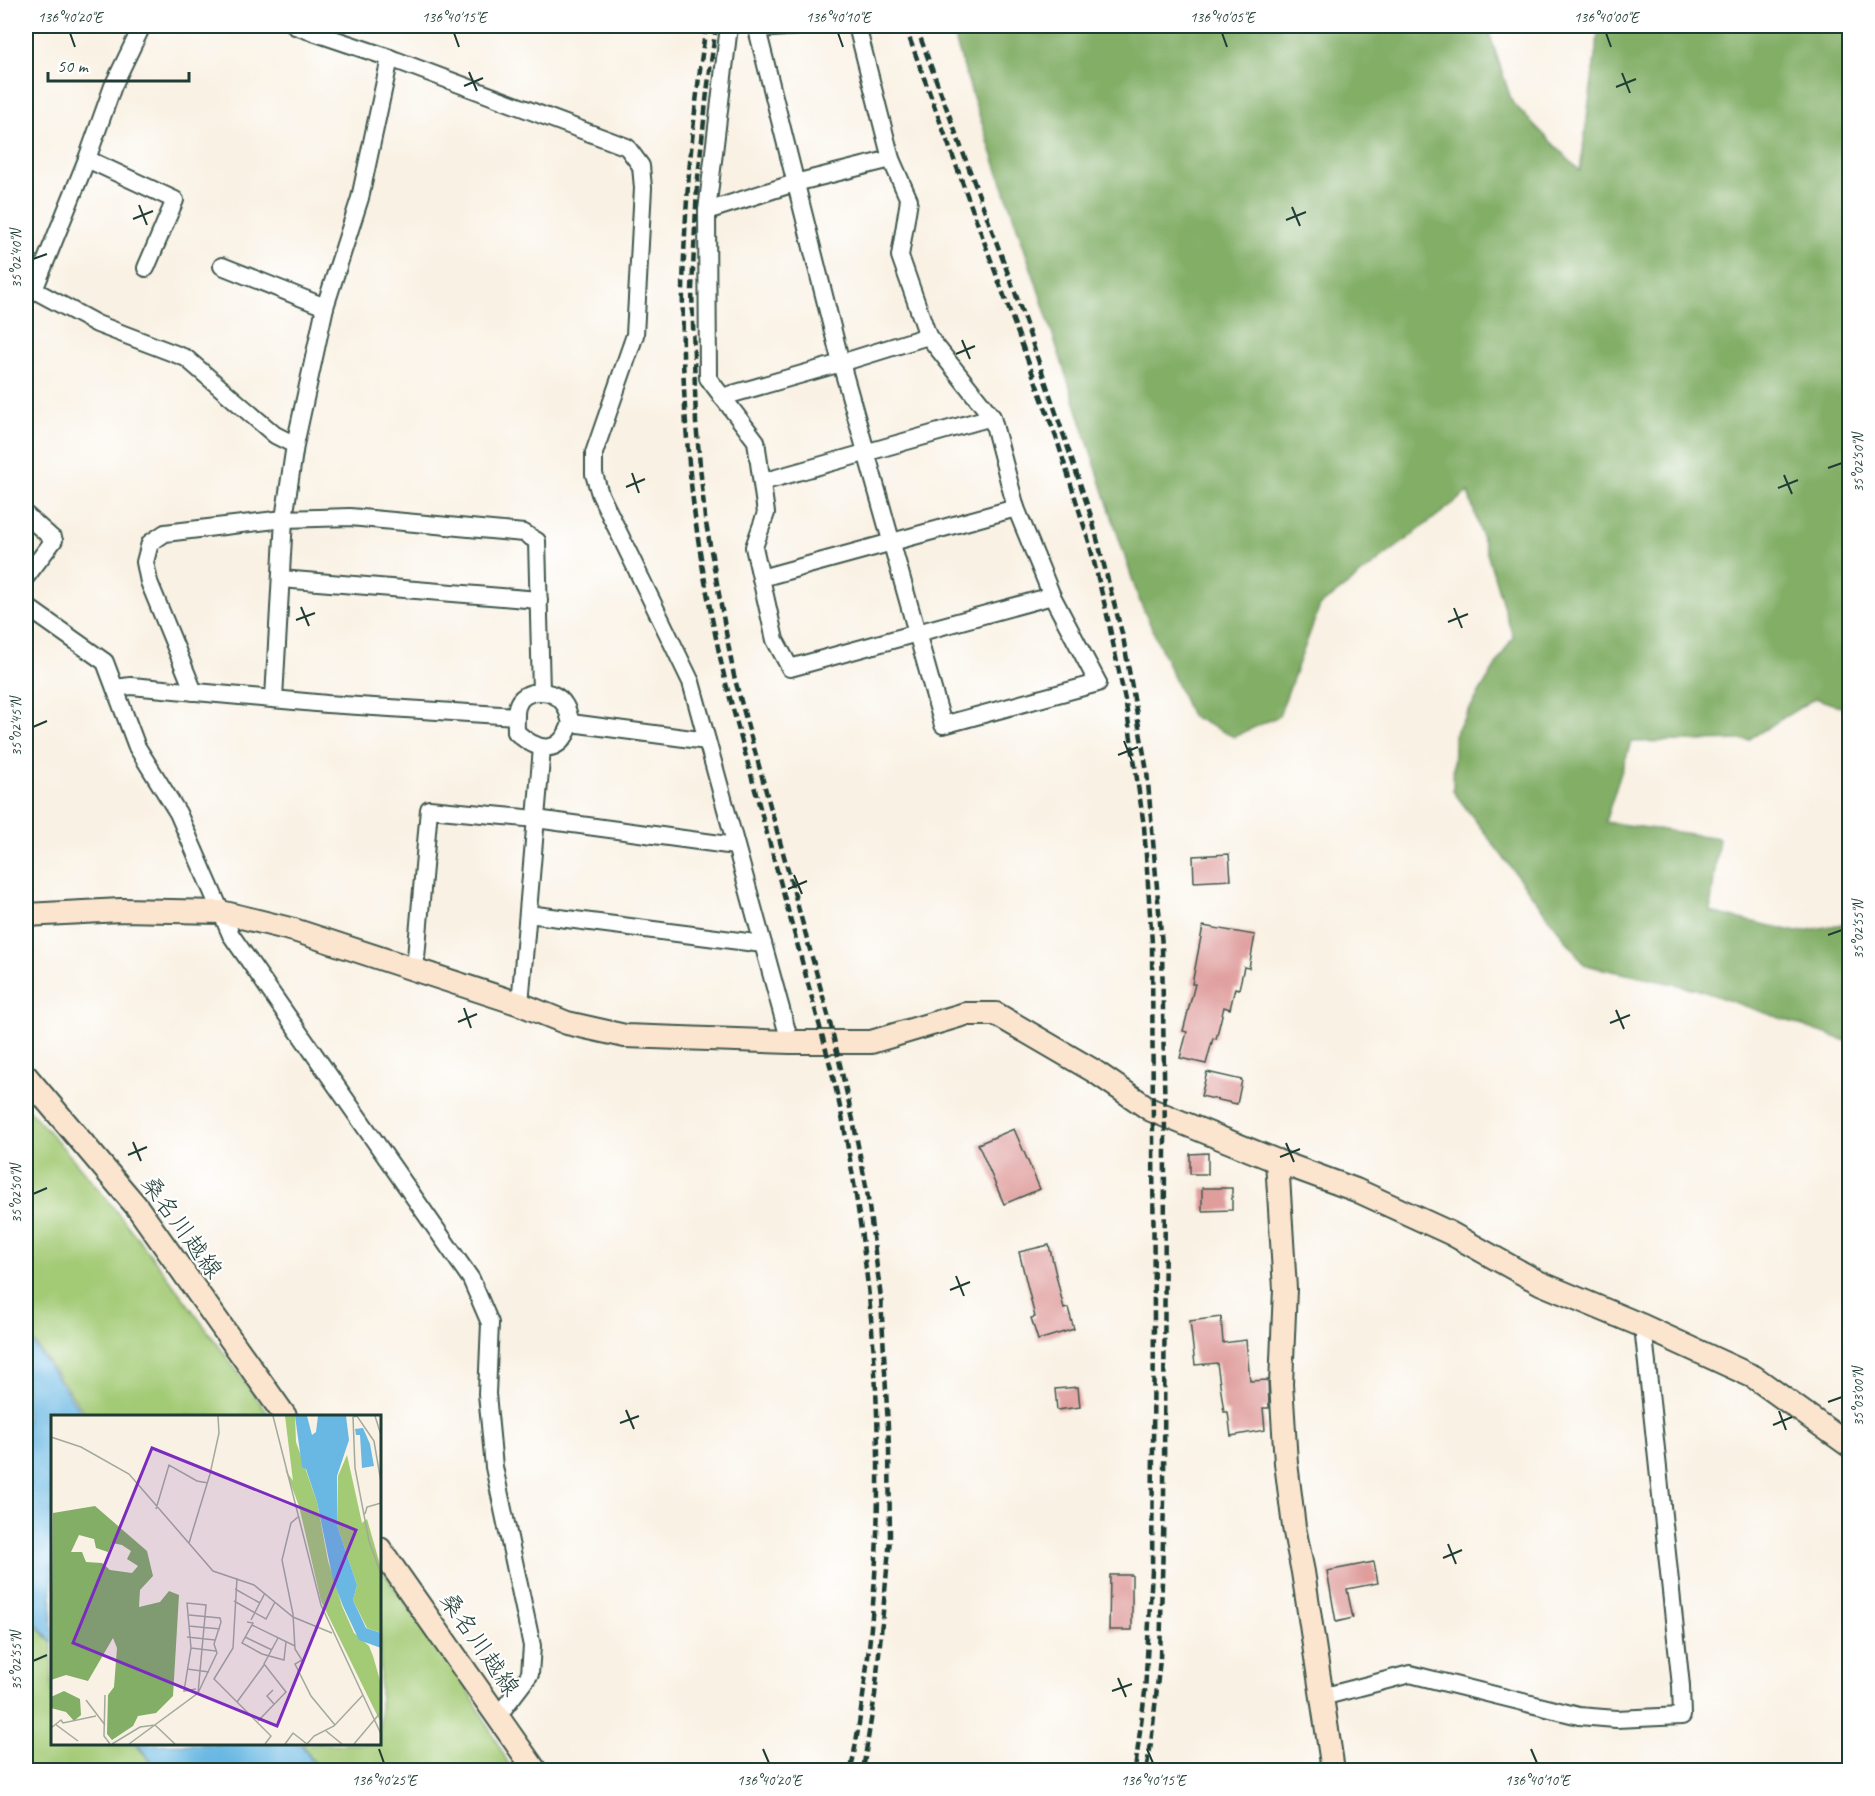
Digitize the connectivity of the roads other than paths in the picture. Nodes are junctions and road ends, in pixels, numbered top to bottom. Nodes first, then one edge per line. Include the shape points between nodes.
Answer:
1 (142, 26) edge
2 (294, 26) edge
3 (729, 26) edge
4 (800, 26) edge
5 (857, 26) edge
6 (756, 27) edge
7 (390, 58) junction
8 (87, 159) junction
9 (891, 159) junction
10 (795, 183) junction
11 (707, 211) junction
12 (222, 267) dead end
13 (146, 268) dead end
14 (325, 307) junction
15 (928, 336) junction
16 (841, 363) junction
17 (722, 397) junction
18 (992, 417) junction
19 (295, 445) junction
20 (866, 453) junction
21 (762, 482) junction
22 (1016, 508) junction
23 (26, 515) edge
24 (284, 519) junction
25 (891, 542) junction
26 (26, 577) edge
27 (761, 578) junction
28 (280, 579) junction
29 (1052, 596) junction
30 (538, 600) junction
31 (26, 606) edge
32 (918, 633) junction
33 (115, 688) junction
34 (541, 691) junction
35 (194, 692) junction
36 (274, 698) junction
37 (516, 716) junction
38 (571, 723) junction
39 (707, 741) junction
40 (542, 748) junction
41 (536, 819) junction
42 (735, 846) junction
43 (221, 912) junction
44 (528, 914) junction
45 (26, 915) edge
46 (763, 944) junction
47 (412, 969) junction
48 (520, 1004) junction
49 (790, 1042) junction
50 (26, 1076) edge
51 (1277, 1161) junction
52 (1643, 1326) junction
53 (284, 1415) edge
54 (1850, 1446) edge
55 (381, 1551) edge
56 (1322, 1697) junction
57 (498, 1716) junction
58 (535, 1770) edge
59 (1333, 1770) edge

1 - 8 street via 113,86
2 - 7 street
3 - 11 street
4 - 6 street
5 - 9 street
6 - 10 street
7 - 14 street via 360,198
7 - 39 street via 627,147 641,166 635,335 594,453 594,474 600,495 691,682
8 - 13 street via 176,200
8 - 19 street via 34,290 98,324 186,358 275,435
9 - 10 street
9 - 15 street via 909,200 900,256
10 - 11 street
10 - 16 street
11 - 17 street via 708,378
12 - 14 street
14 - 19 street
15 - 16 street
15 - 18 street
16 - 17 street
16 - 20 street
17 - 21 street via 756,441
18 - 20 street
18 - 22 street
19 - 24 street
20 - 21 street
20 - 25 street
21 - 27 street via 766,513 754,547
22 - 25 street
22 - 29 street
23 - 26 street via 54,540
24 - 28 street
24 - 30 street via 350,517 524,533 537,541
24 - 35 street via 165,533 150,543 145,562 149,582
25 - 27 street
25 - 32 street
27 - 32 street via 775,640 790,668
28 - 30 street
28 - 36 street
29 - 32 street
29 - 32 street via 1098,683 943,725
30 - 34 street
31 - 33 street via 105,662
33 - 35 street
33 - 43 street via 137,747 178,813
34 - 37 street via 524,697 517,705
34 - 38 street via 556,696 564,704
35 - 36 street
36 - 37 street
37 - 40 street via 516,732 529,744
38 - 39 street
38 - 40 street via 567,736 554,746
39 - 42 street
40 - 41 street
41 - 42 street
41 - 44 street
41 - 47 street via 429,809
42 - 46 street
43 - 45 street via 121,910
43 - 47 street via 294,930
43 - 57 street via 231,935 471,1280 490,1323 487,1394 494,1467 532,1646 530,1674
44 - 46 street
44 - 48 street
46 - 49 street
47 - 48 street
48 - 49 street via 567,1023 625,1036
49 - 51 street via 871,1042 965,1014 996,1014 1094,1071 1151,1110
50 - 53 street, 桑名川越線 via 136,1208
51 - 52 street via 1356,1190 1450,1233 1539,1283
51 - 56 street via 1285,1289 1281,1384 1286,1463
52 - 54 street via 1754,1377
52 - 56 street via 1682,1716 1579,1716 1410,1674
55 - 57 street, 桑名川越線
56 - 59 street
57 - 58 street, 桑名川越線

